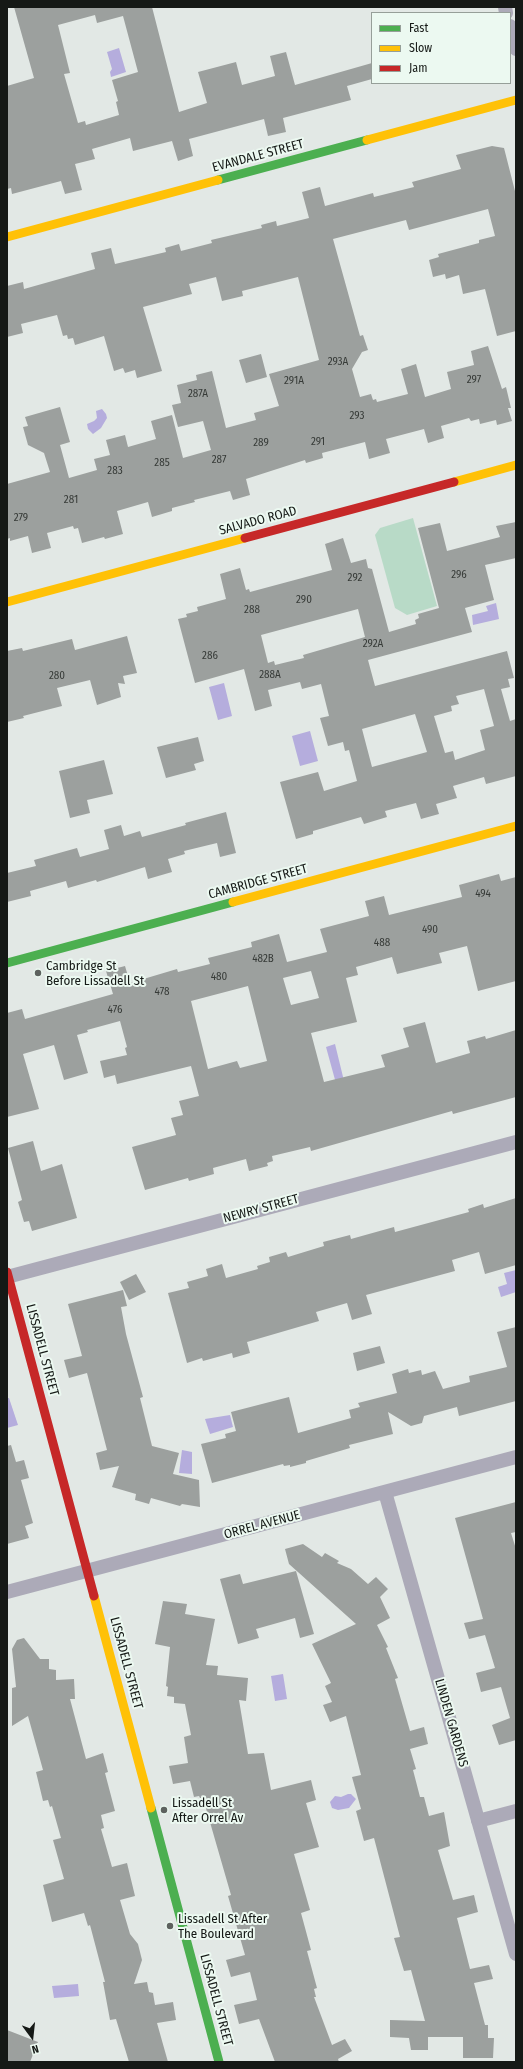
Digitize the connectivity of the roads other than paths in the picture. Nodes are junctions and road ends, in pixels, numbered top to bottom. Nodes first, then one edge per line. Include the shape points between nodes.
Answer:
1 (511, 30) edge
2 (516, 49) edge
3 (516, 100) edge
4 (7, 237) edge
5 (516, 465) edge
6 (7, 602) edge
7 (516, 826) edge
8 (7, 963) edge
9 (516, 1142) edge
10 (7, 1275) edge
11 (516, 1457) edge
12 (386, 1492) junction
13 (88, 1571) junction
14 (7, 1592) edge
15 (516, 1811) edge
16 (478, 1821) junction
17 (516, 1954) edge
18 (220, 2062) edge

1 - 2 street
3 - 4 street, EVANDALE STREET
5 - 6 street, SALVADO ROAD
7 - 8 street, CAMBRIDGE STREET
9 - 10 street, NEWRY STREET
10 - 13 street, LISSADELL STREET
11 - 12 street, ORREL AVENUE
12 - 13 street, ORREL AVENUE
12 - 16 street, LINDEN GARDENS
13 - 14 street, ORREL AVENUE
13 - 18 street, LISSADELL STREET
15 - 16 street
16 - 17 street, LINDEN GARDENS

